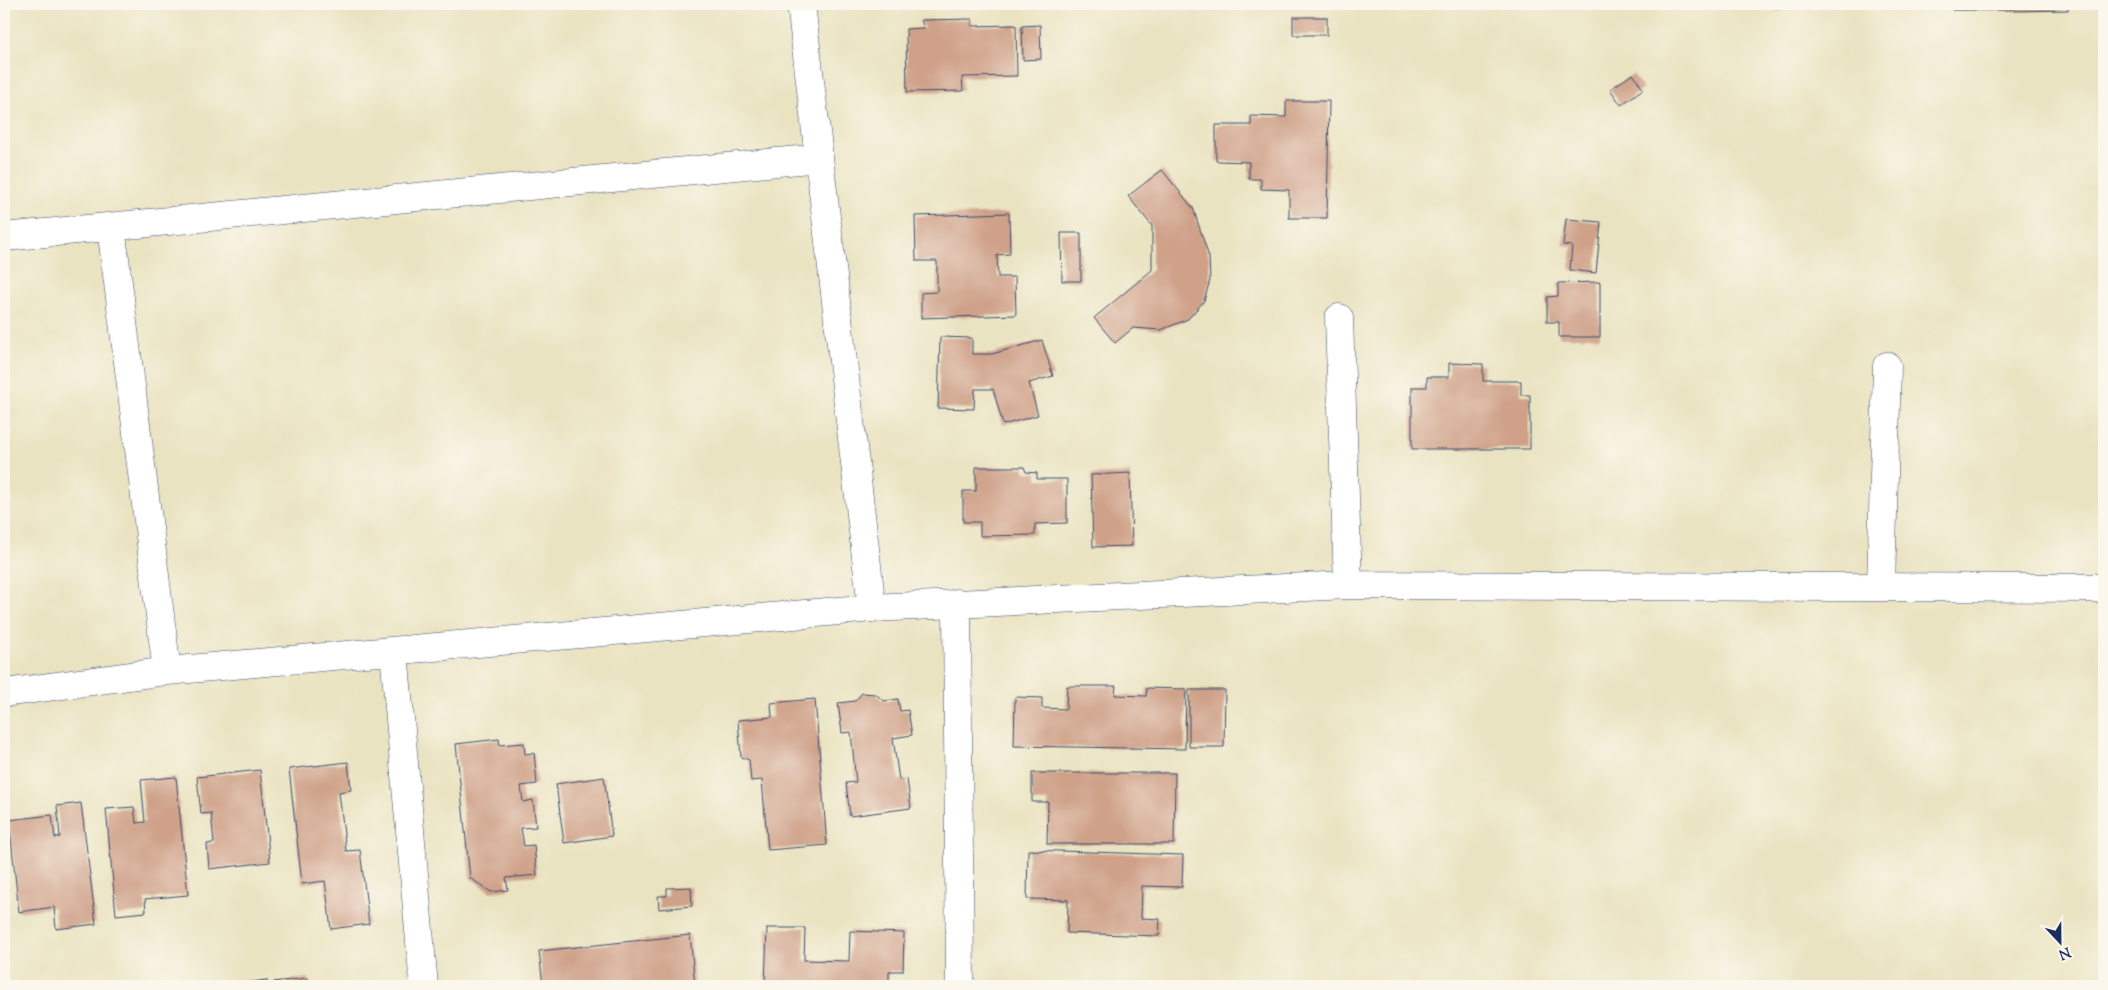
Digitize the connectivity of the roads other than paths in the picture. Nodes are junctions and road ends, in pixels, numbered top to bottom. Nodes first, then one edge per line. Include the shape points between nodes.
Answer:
1 (800, 4) edge
2 (819, 158) junction
3 (111, 227) junction
4 (4, 237) edge
5 (1339, 318) dead end
6 (1887, 366) dead end
7 (1348, 585) junction
8 (1881, 587) junction
9 (2104, 588) edge
10 (958, 603) junction
11 (872, 608) junction
12 (394, 652) junction
13 (167, 671) junction
14 (4, 693) edge
15 (424, 986) edge
16 (960, 986) edge

1 - 2 street
2 - 3 street
2 - 11 street
3 - 4 street
3 - 13 street
5 - 7 street
6 - 8 street
7 - 8 street
7 - 10 street
8 - 9 street
10 - 11 street
10 - 16 street
11 - 12 street
12 - 13 street
12 - 15 street
13 - 14 street

